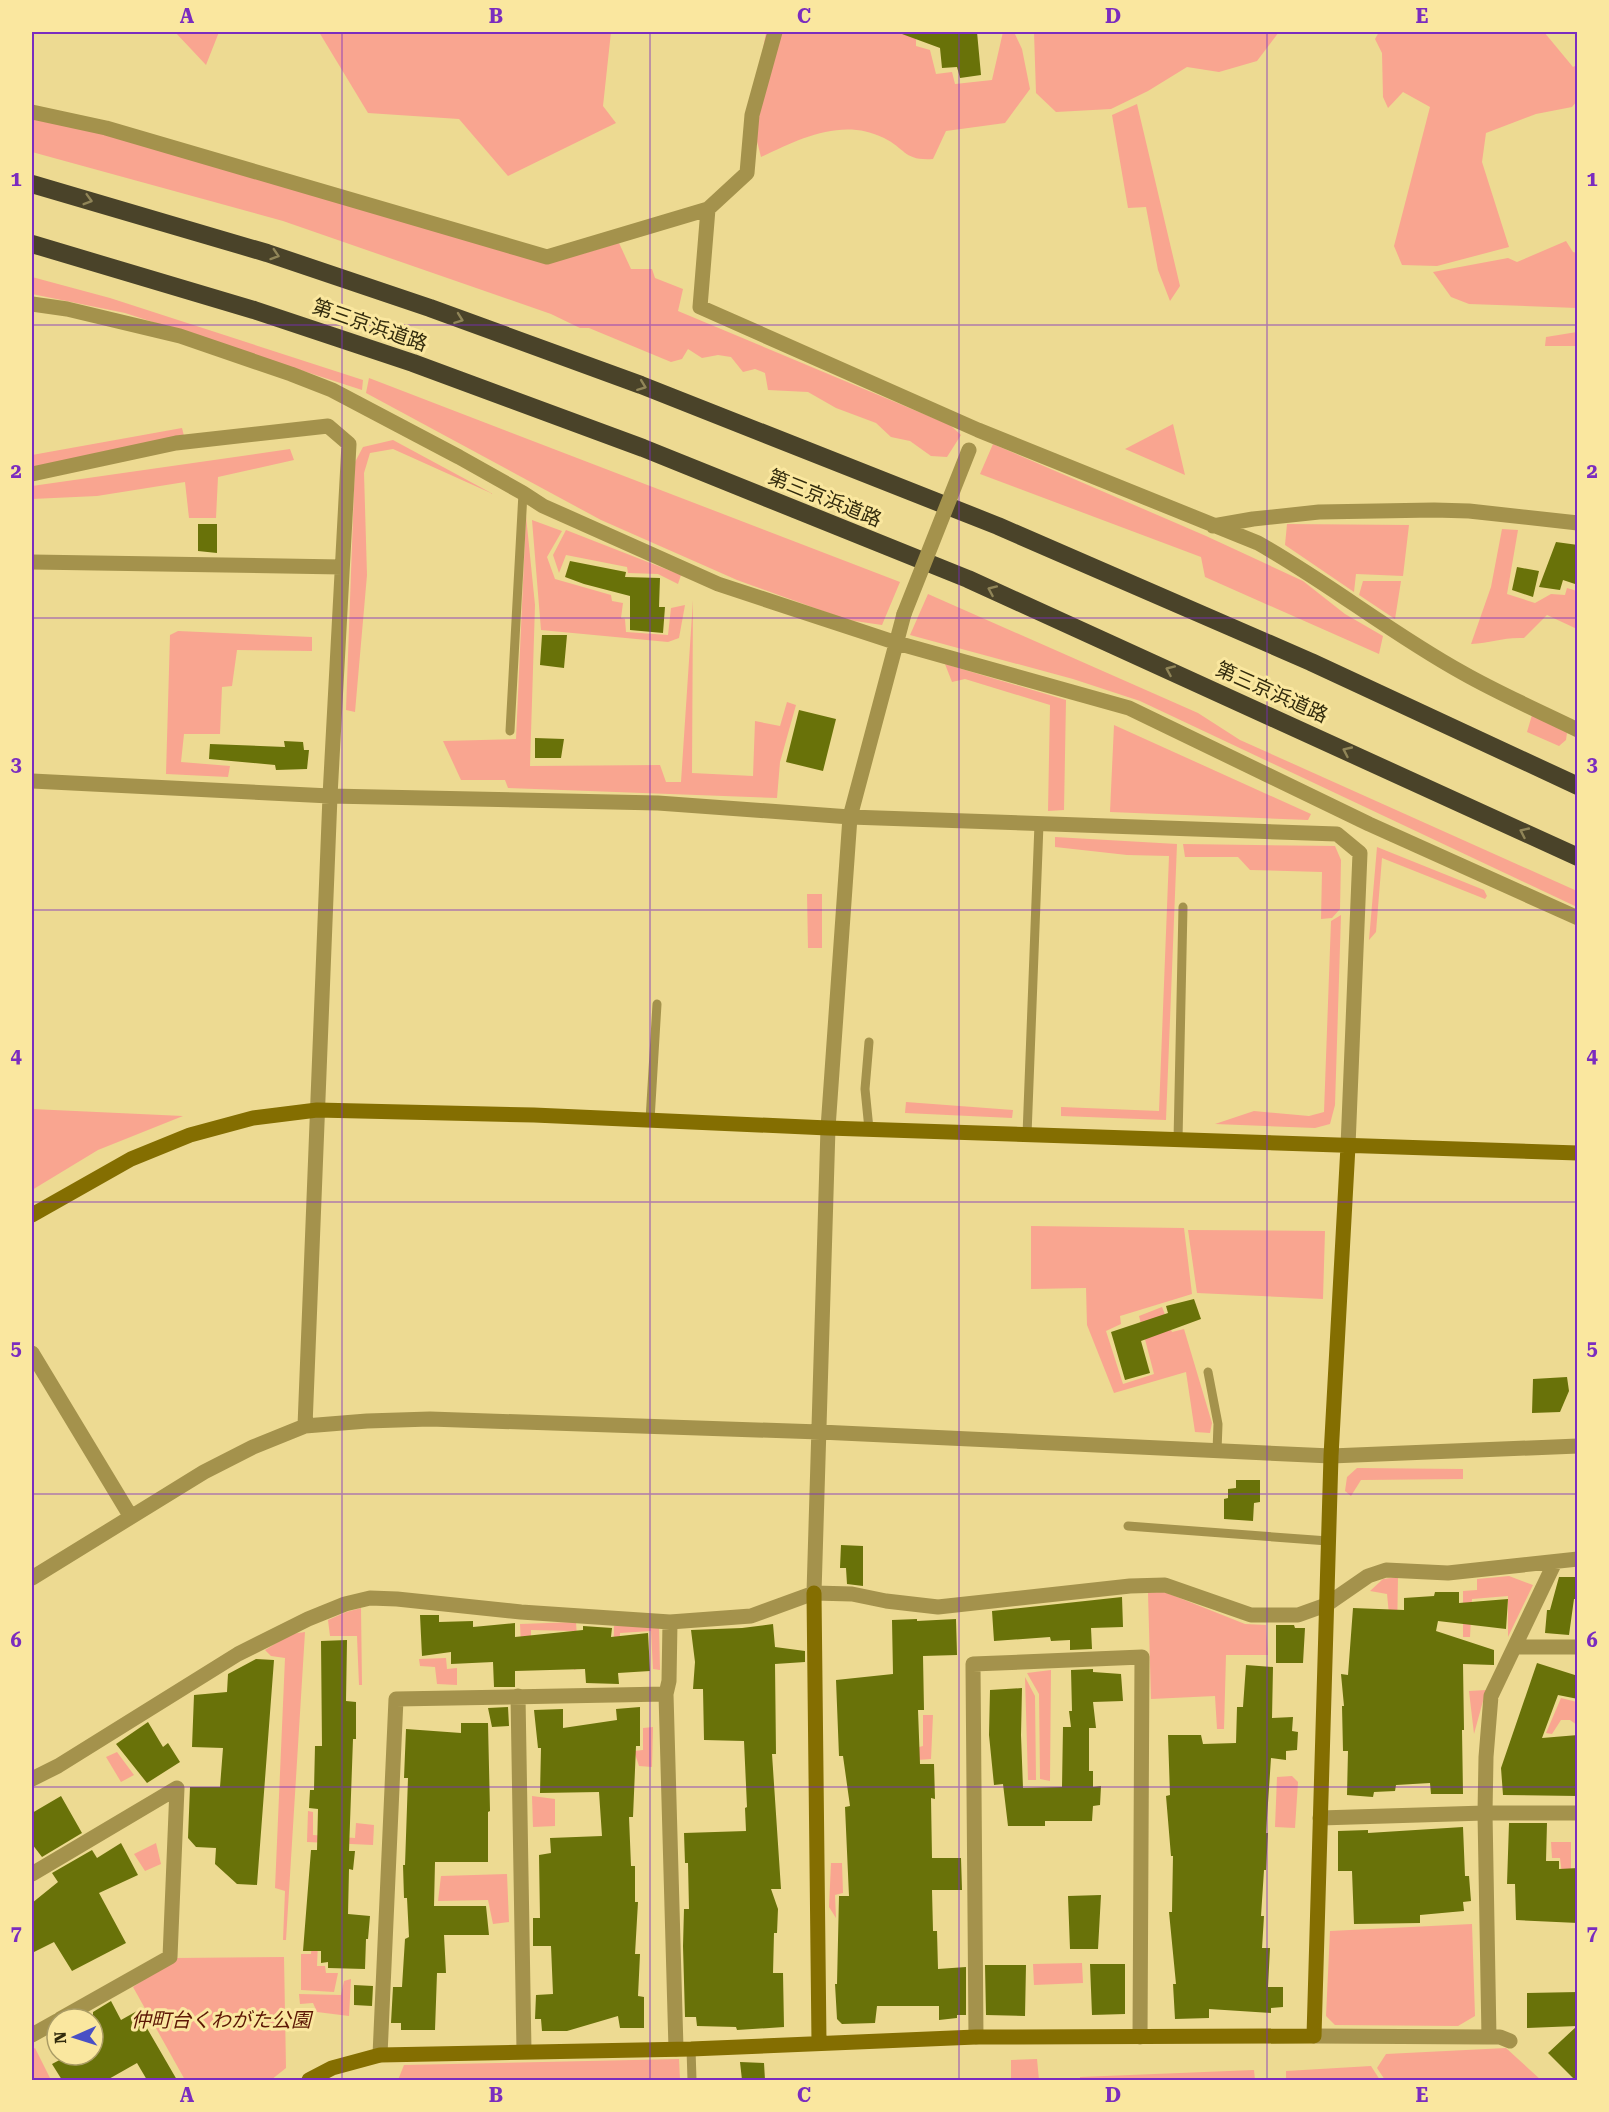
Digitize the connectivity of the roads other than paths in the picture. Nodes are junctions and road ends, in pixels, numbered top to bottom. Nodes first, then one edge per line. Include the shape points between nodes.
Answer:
1 (775, 32) edge
2 (32, 112) edge
3 (32, 184) edge
4 (708, 209) junction
5 (32, 244) edge
6 (32, 304) edge
7 (978, 430) junction
8 (32, 474) edge
9 (523, 493) junction
10 (1578, 523) edge
11 (1213, 526) junction
12 (32, 562) edge
13 (342, 567) junction
14 (897, 643) junction
15 (1578, 730) edge
16 (510, 731) dead end
17 (32, 781) edge
18 (1578, 786) edge
19 (330, 796) junction
20 (850, 817) junction
21 (1039, 824) junction
22 (1578, 857) edge
23 (1183, 907) dead end
24 (1578, 918) edge
25 (657, 1004) dead end
26 (869, 1042) dead end
27 (317, 1110) junction
28 (650, 1120) junction
29 (828, 1128) junction
30 (868, 1129) junction
31 (1027, 1135) junction
32 (1178, 1140) junction
33 (1348, 1146) junction
34 (1578, 1153) edge
35 (32, 1215) edge
36 (32, 1353) edge
37 (1208, 1372) dead end
38 (305, 1426) junction
39 (820, 1432) junction
40 (1578, 1446) edge
41 (1217, 1451) junction
42 (1330, 1456) junction
43 (131, 1517) junction
44 (1128, 1526) dead end
45 (1328, 1541) junction
46 (1578, 1559) edge
47 (1555, 1562) junction
48 (32, 1578) edge
49 (814, 1593) junction
50 (1326, 1605) junction
51 (670, 1622) junction
52 (1515, 1647) junction
53 (1578, 1647) edge
54 (666, 1694) junction
55 (518, 1696) junction
56 (32, 1779) edge
57 (1485, 1813) junction
58 (1578, 1813) edge
59 (1320, 1818) junction
60 (32, 1874) edge
61 (82, 2007) edge
62 (1314, 2036) junction
63 (976, 2037) junction
64 (1140, 2037) junction
65 (1489, 2037) junction
66 (1510, 2041) dead end
67 (819, 2043) junction
68 (684, 2049) junction
69 (524, 2051) junction
70 (380, 2055) junction
71 (309, 2080) edge
72 (692, 2080) edge

1 - 4 street via 752,115 747,173
2 - 4 street via 106,128 547,256
3 -> 18 highway, 第三京浜道路 via 267,253 652,390 998,526 1311,663
4 - 7 street via 700,307
22 -> 5 highway, 第三京浜道路 via 968,579 643,448 413,363
6 - 9 street via 180,336 291,374 390,419
7 - 11 street
7 - 14 street, bridge via 904,614
8 - 13 street via 176,443 328,426 349,444
9 - 14 street via 543,506 718,584
9 - 16 lane
10 - 11 street via 1434,510 1319,512
11 - 15 street via 1301,567 1462,673
12 - 13 street
13 - 19 street
14 - 20 street
14 - 24 street via 1129,708 1369,824
17 - 19 street
19 - 20 street via 658,803
19 - 27 street
20 - 21 street
20 - 29 street
21 - 31 lane
21 - 33 street via 1337,834 1360,853
23 - 32 lane
25 - 28 lane
26 - 30 lane via 865,1089
27 - 28 street
27 - 35 street via 253,1118 190,1134 131,1159
27 - 38 street
28 - 29 street
29 - 30 street
29 - 39 street
30 - 31 street
31 - 32 street
32 - 33 street
33 - 34 street
33 - 42 street
36 - 43 street
37 - 41 lane via 1218,1424
38 - 39 street via 430,1419
38 - 43 street via 204,1472
39 - 41 street
39 - 49 street
40 - 42 street
41 - 42 street
42 - 45 street
43 - 48 street
44 - 45 lane
45 - 50 street
46 - 47 street
47 - 50 street via 1448,1573 1386,1570 1368,1576
47 - 52 street
49 - 50 street via 852,1594 938,1607 1165,1585 1251,1615 1298,1615
49 - 51 street via 752,1616
49 - 67 street
50 - 59 street
51 - 54 street
51 - 56 street via 397,1599 370,1598 345,1604 238,1654
52 - 53 street
52 - 57 street via 1491,1695
54 - 55 street
54 - 68 street
55 - 69 street
55 - 70 street via 396,1699
57 - 58 street
57 - 59 street
57 - 65 street
59 - 62 street
60 - 61 street via 177,1788 170,1957
62 - 64 street
62 - 65 street
63 - 64 street
63 - 64 street via 973,1664 1142,1657
63 - 67 street
65 - 66 street
67 - 68 street
68 - 69 street
68 - 72 lane
69 - 70 street
70 - 71 street via 332,2068

